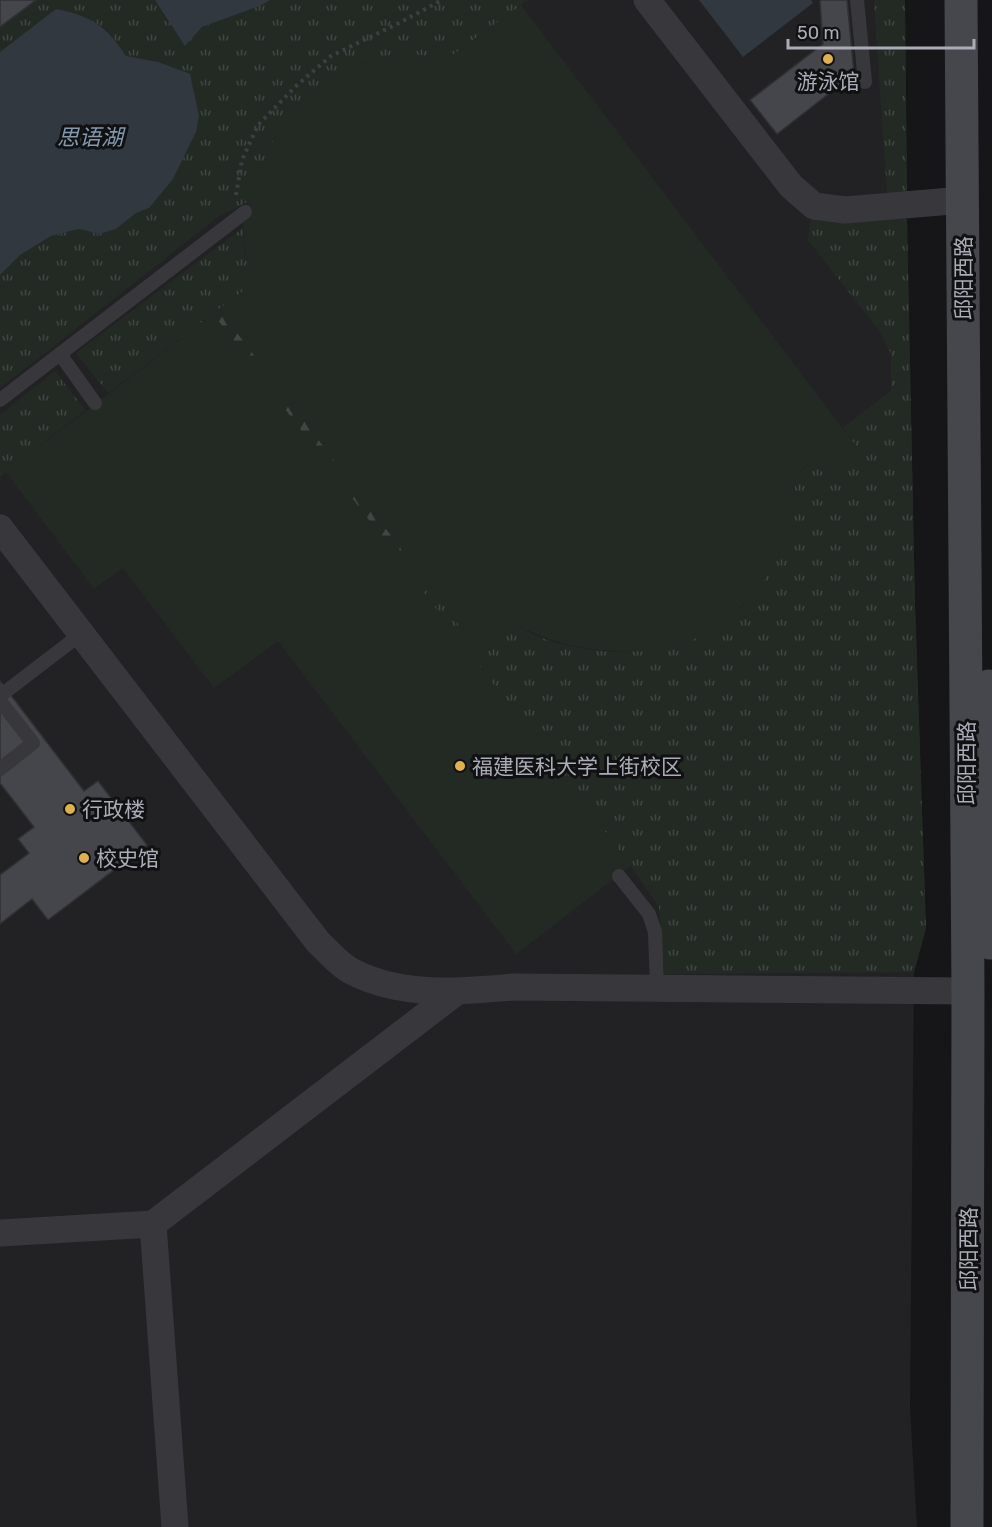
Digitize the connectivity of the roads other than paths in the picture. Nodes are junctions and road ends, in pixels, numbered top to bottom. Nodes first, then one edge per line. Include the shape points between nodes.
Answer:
1 (647, 0) edge
2 (857, 0) edge
3 (961, 0) edge
4 (983, 0) edge
5 (865, 82) dead end
6 (963, 200) junction
7 (245, 212) dead end
8 (60, 354) junction
9 (0, 400) edge
10 (95, 403) dead end
11 (0, 528) edge
12 (81, 634) junction
13 (0, 698) edge
14 (0, 769) edge
15 (983, 845) edge
16 (619, 876) dead end
17 (657, 988) junction
18 (968, 991) junction
19 (455, 993) junction
20 (153, 1224) junction
21 (0, 1233) edge
22 (175, 1527) edge
23 (967, 1527) edge
24 (990, 1527) edge

1 - 6 street via 791,186 814,206 845,210
2 - 5 lane
3 - 6 main road, 邱阳西路
4 - 15 main road, 邱阳西路
6 - 15 main road, 邱阳西路
7 - 8 lane
8 - 9 lane
8 - 10 lane
11 - 12 street
12 - 13 lane
12 - 19 street via 318,942 352,972 397,988
13 - 14 lane via 33,743
15 - 18 main road, 邱阳西路
15 - 24 main road, 邱阳西路
16 - 17 lane via 649,914 655,932
17 - 18 street
17 - 19 street via 513,987
18 - 23 main road, 邱阳西路
19 - 20 street
20 - 21 street
20 - 22 street

